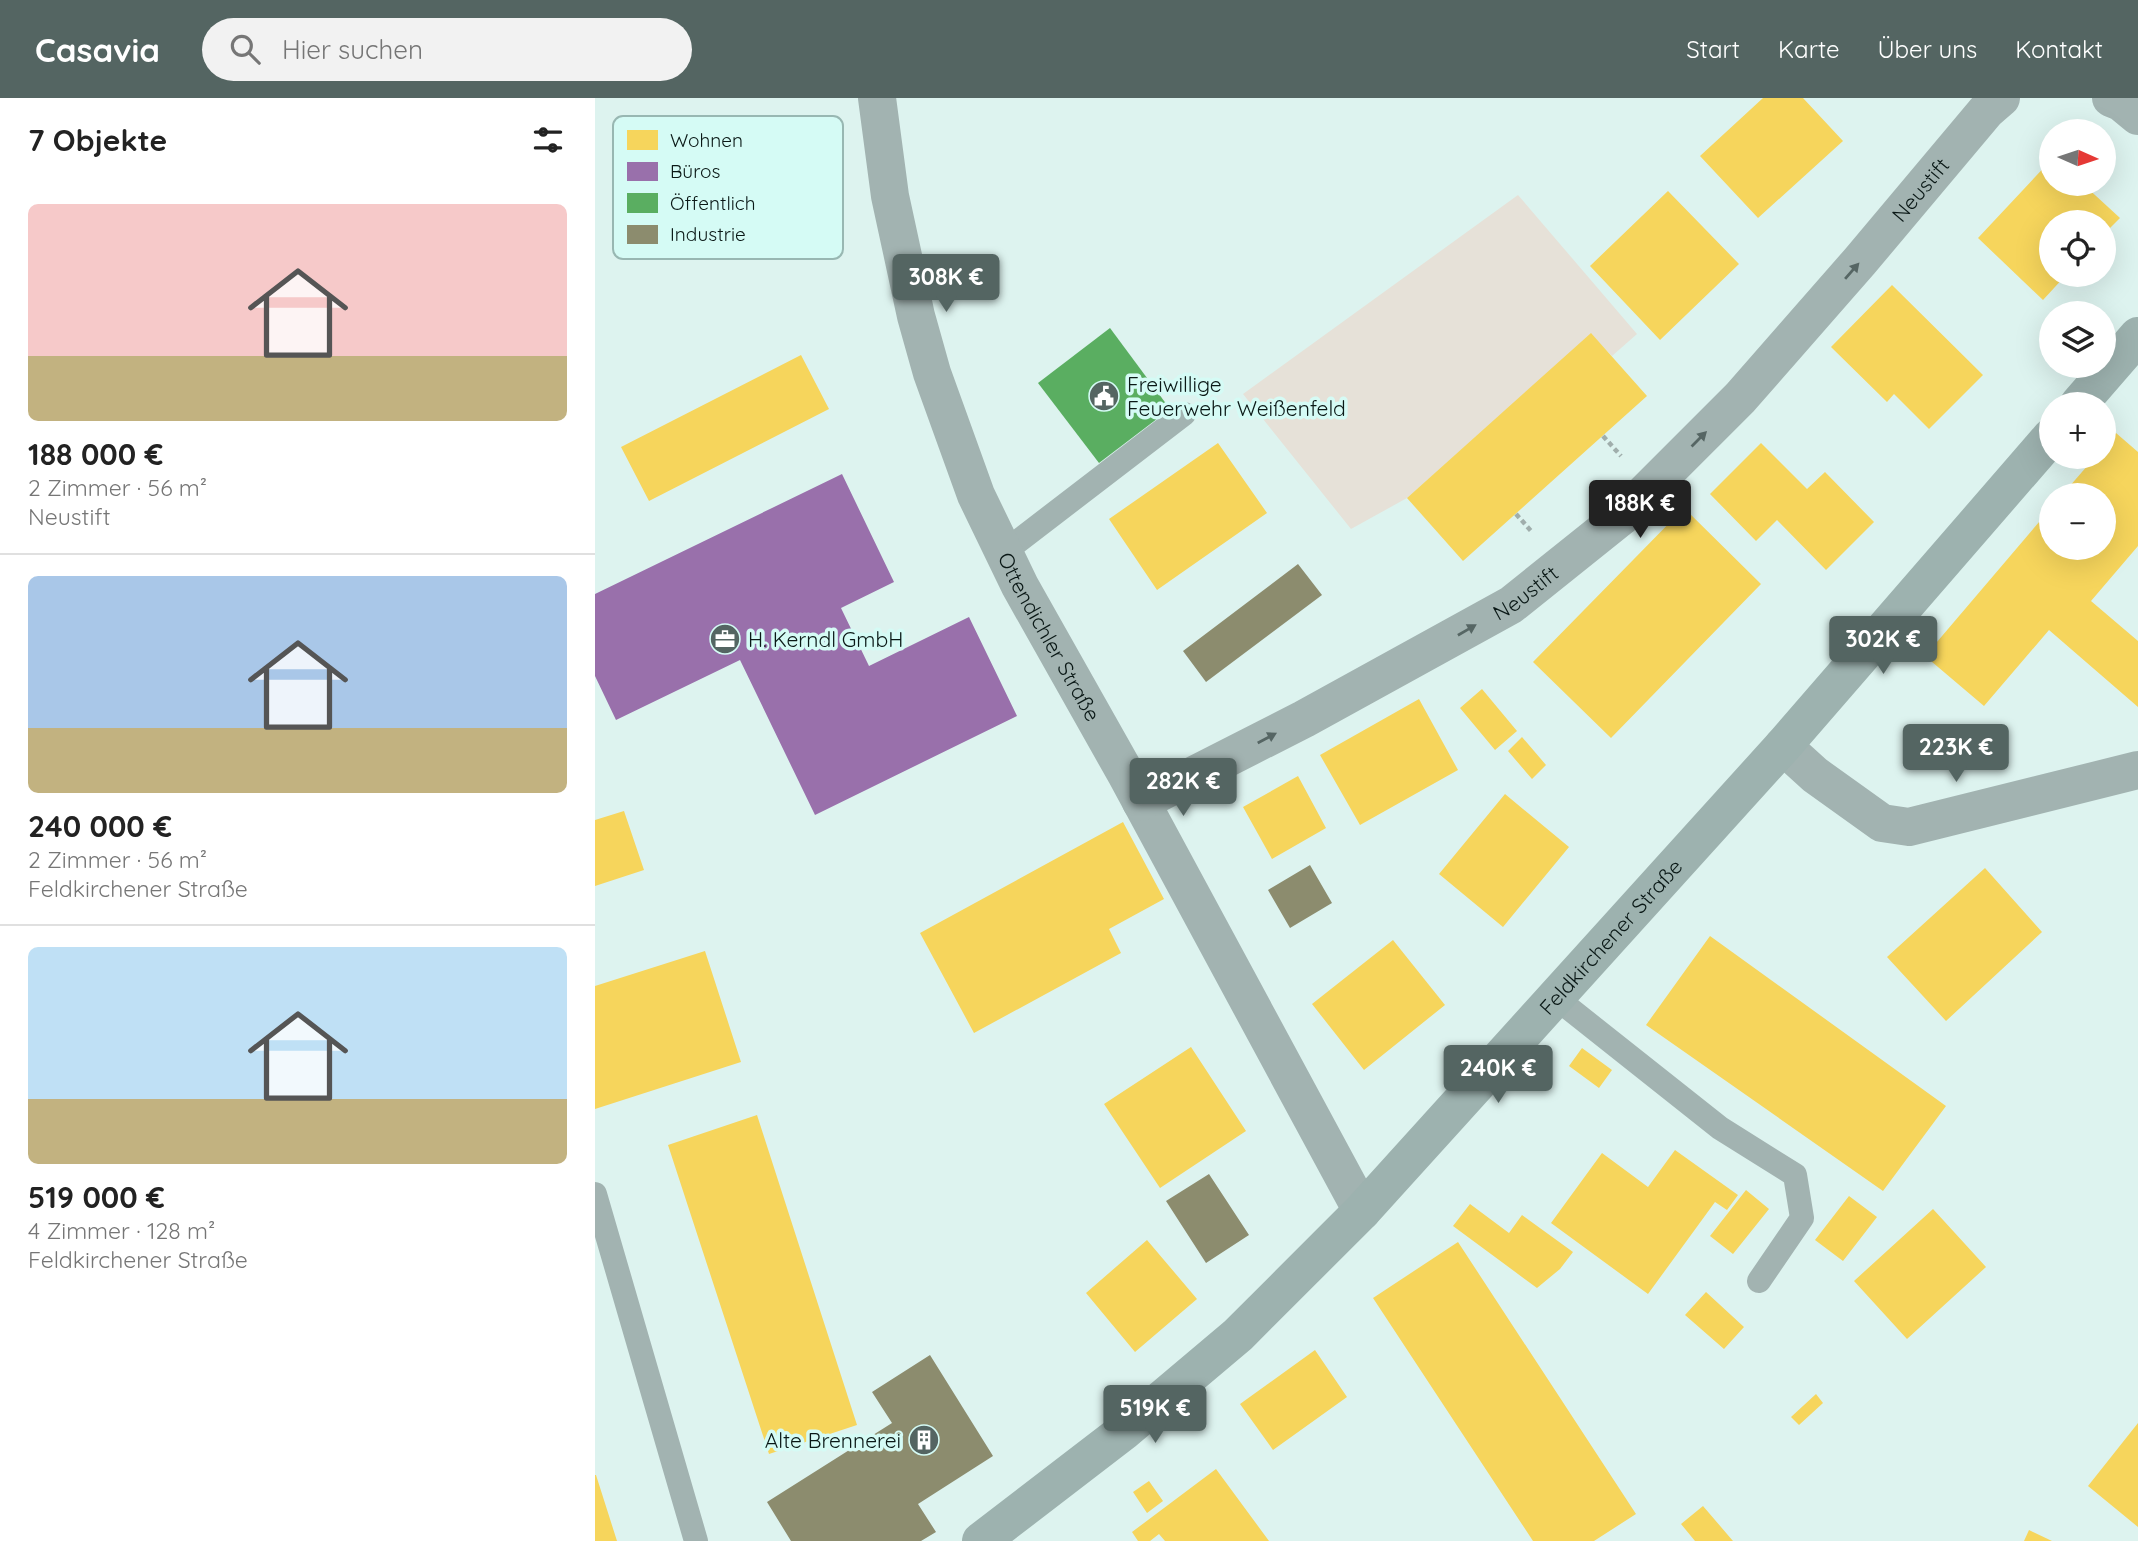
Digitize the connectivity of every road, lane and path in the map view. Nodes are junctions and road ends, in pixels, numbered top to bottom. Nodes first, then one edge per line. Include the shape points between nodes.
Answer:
1 (877, 98) edge
2 (2001, 98) edge
3 (2111, 98) edge
4 (2138, 116) edge
5 (2138, 336) edge
6 (2089, 392) edge
7 (1184, 414) dead end
8 (2039, 451) edge
9 (1004, 552) junction
10 (1783, 746) junction
11 (2138, 770) edge
12 (1141, 802) junction
13 (1556, 998) junction
14 (595, 1194) edge
15 (1362, 1211) junction
16 (1759, 1281) dead end
17 (696, 1541) edge
18 (981, 1541) edge

1 - 9 street, Ottendichler Straße via 890,196 916,316 957,446
12 -> 2 street, Neustift via 1511,605 1621,517 1740,398
3 - 4 street
5 - 6 street
7 - 9 lane
8 - 10 street, Feldkirchener Straße
9 - 12 street, Ottendichler Straße
10 - 11 street via 1882,823 1909,827
10 - 13 street, Feldkirchener Straße
12 - 15 street, Ottendichler Straße
13 - 15 street, Feldkirchener Straße
13 - 16 lane via 1720,1128 1795,1175 1803,1219
14 - 17 lane
15 - 18 street, Feldkirchener Straße via 1238,1335 1087,1461

